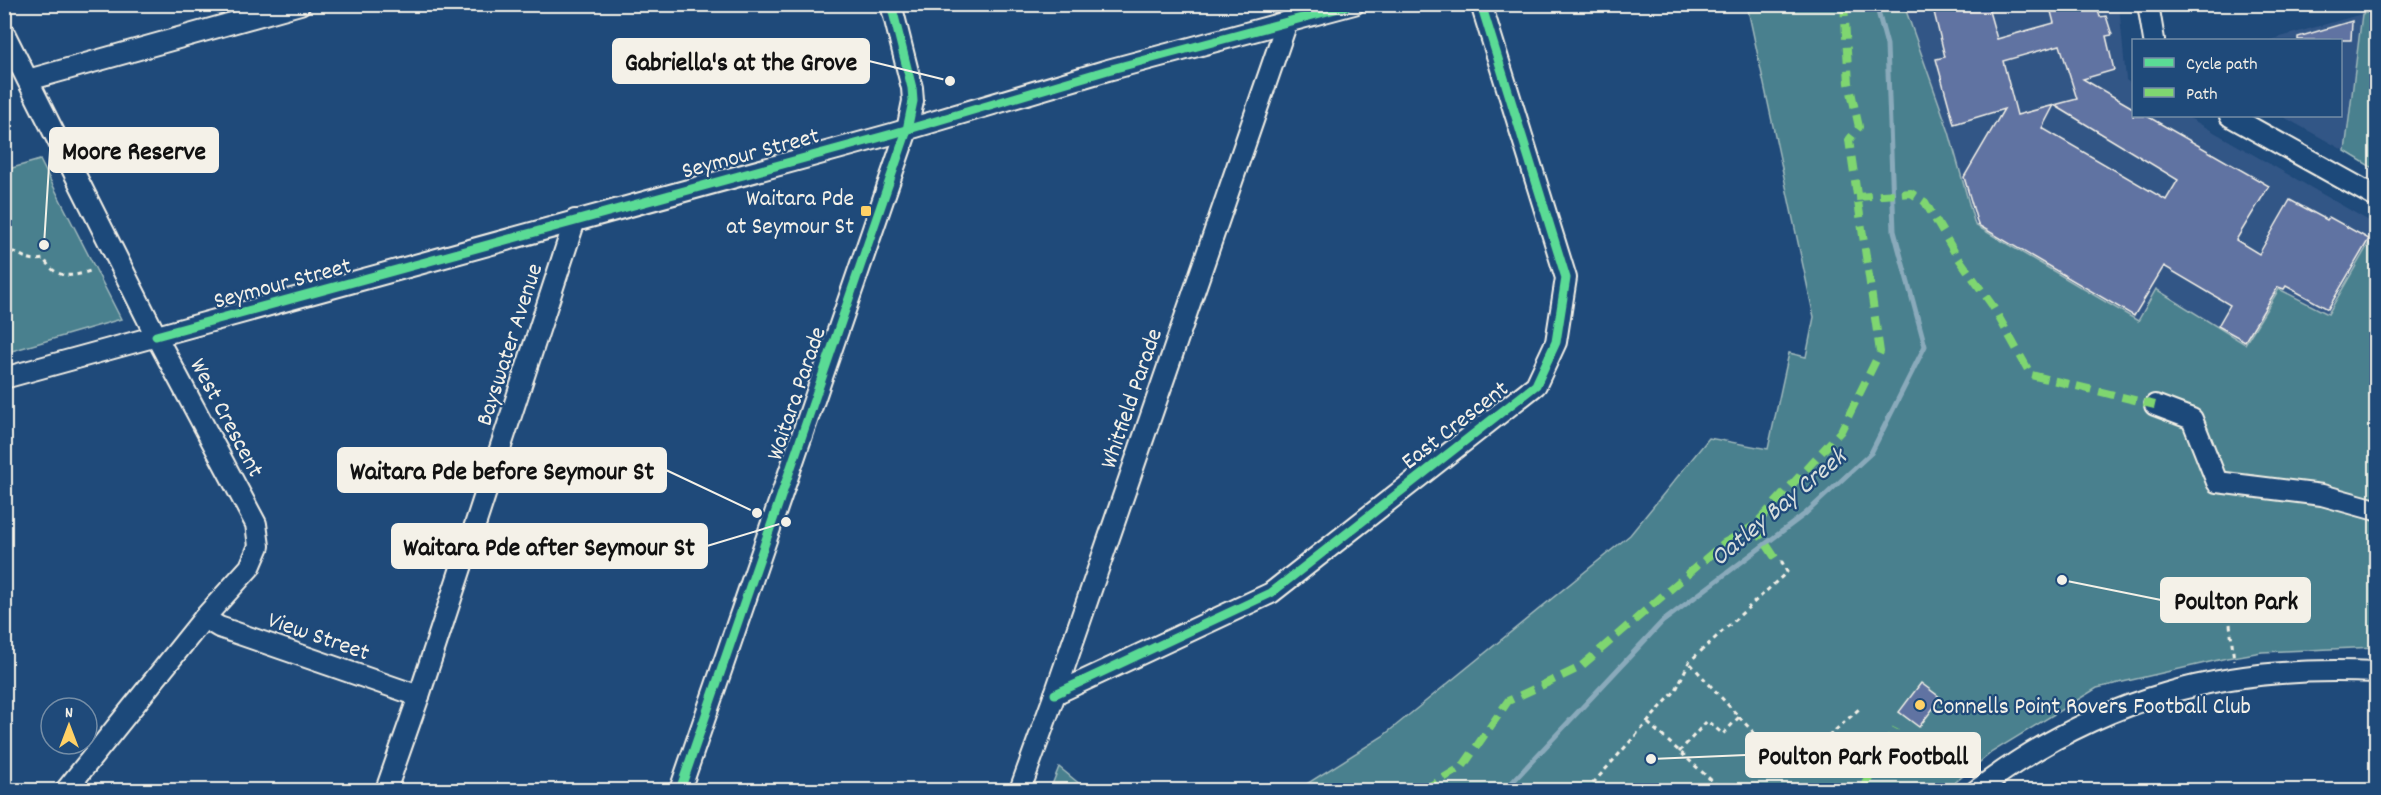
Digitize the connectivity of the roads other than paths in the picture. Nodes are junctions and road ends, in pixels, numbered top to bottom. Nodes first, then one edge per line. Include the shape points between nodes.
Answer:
1 (300, 4) edge
2 (891, 4) edge
3 (1354, 4) edge
4 (1481, 4) edge
5 (2148, 4) edge
6 (1287, 22) junction
7 (4, 33) edge
8 (2154, 39) edge
9 (28, 80) junction
10 (2232, 117) edge
11 (907, 129) junction
12 (2376, 197) edge
13 (575, 220) junction
14 (156, 336) junction
15 (4, 378) edge
16 (2155, 405) dead end
17 (2376, 510) edge
18 (204, 618) junction
19 (2376, 672) edge
20 (1055, 694) junction
21 (419, 696) junction
22 (66, 790) edge
23 (386, 790) edge
24 (680, 790) edge
25 (1020, 790) edge
26 (1977, 790) edge

1 - 9 street
2 - 11 street, Waitara Parade via 912,88
3 - 6 street, Seymour Street
4 - 20 street, East Crescent via 1566,278 1556,342 1536,385 1272,594
5 - 8 street
6 - 11 street, Seymour Street
6 - 20 street, Whitfield Parade
7 - 9 street, West Crescent
9 - 14 street, West Crescent
10 - 12 street
11 - 13 street, Seymour Street
11 - 24 street, Waitara Parade
13 - 14 street, Seymour Street
13 - 21 street, Bayswater Avenue
14 - 15 street, Seymour Street
14 - 18 street, West Crescent via 258,532 258,552 250,567
16 - 17 street via 2192,419 2217,482 2322,495
18 - 21 street, View Street via 219,627
18 - 22 street, West Crescent
19 - 26 street via 2235,677 2172,690 2054,739
20 - 25 street, Whitfield Parade
21 - 23 street, Bayswater Avenue

